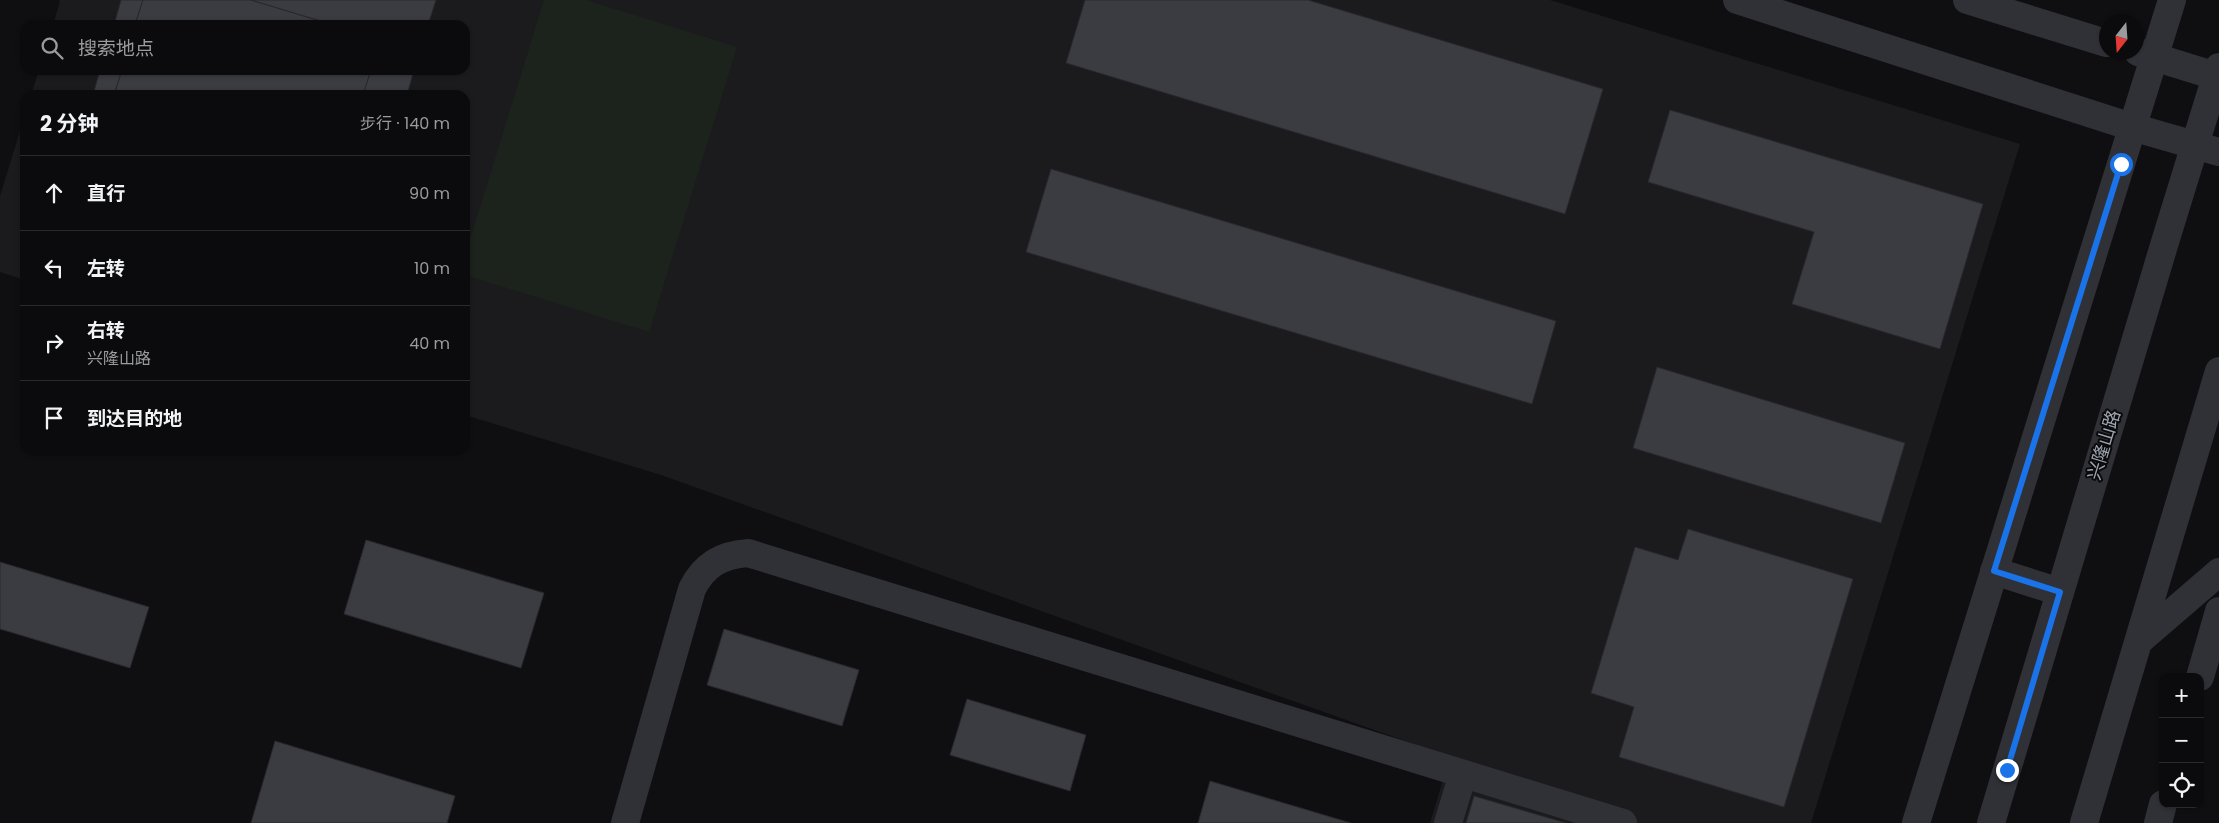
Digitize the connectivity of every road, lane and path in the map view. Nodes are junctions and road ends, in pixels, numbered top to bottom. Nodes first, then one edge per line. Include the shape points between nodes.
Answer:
1 (1737, 0) edge
2 (1966, 0) edge
3 (2172, 0) edge
4 (2099, 41) edge
5 (2145, 55) edge
6 (2218, 73) edge
7 (2132, 127) junction
8 (2207, 149) edge
9 (2219, 371) edge
10 (1994, 571) junction
11 (2219, 572) edge
12 (2060, 592) junction
13 (2219, 611) edge
14 (2139, 640) junction
15 (2201, 673) edge
16 (1463, 774) junction
17 (2162, 808) edge
18 (624, 823) edge
19 (1448, 823) edge
20 (1623, 823) edge
21 (1916, 823) edge
22 (1991, 823) edge
23 (2084, 823) edge
24 (2158, 823) edge

1 - 7 street
2 - 4 street
3 - 5 street
5 - 6 street
5 - 7 street
6 - 8 street, 兴隆山路
7 - 8 street
7 - 10 street
8 - 12 street, 兴隆山路
9 - 14 street
10 - 12 street
10 - 21 street
11 - 14 street
12 - 22 street, 兴隆山路
13 - 15 street
14 - 23 street
16 - 18 street via 748,553 713,562 692,590
16 - 19 street
16 - 20 street
17 - 24 street

